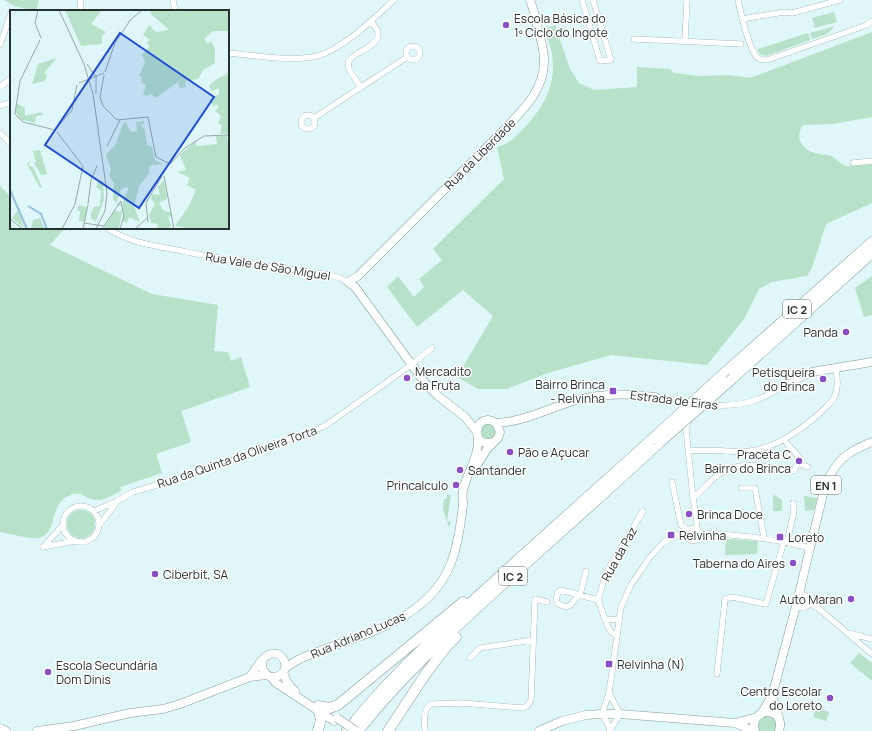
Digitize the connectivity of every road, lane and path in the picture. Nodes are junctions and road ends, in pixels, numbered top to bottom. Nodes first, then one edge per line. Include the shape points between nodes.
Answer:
1 (80, 0) edge
2 (173, 0) edge
3 (394, 0) edge
4 (582, 0) edge
5 (593, 0) edge
6 (687, 0) edge
7 (738, 0) edge
8 (840, 0) edge
9 (532, 2) edge
10 (81, 10) edge
11 (175, 10) edge
12 (10, 17) edge
13 (742, 19) junction
14 (371, 21) junction
15 (872, 21) edge
16 (634, 39) dead end
17 (685, 41) junction
18 (741, 44) dead end
19 (0, 45) edge
20 (229, 53) edge
21 (407, 57) dead end
22 (10, 79) edge
23 (0, 87) edge
24 (361, 88) junction
25 (314, 118) dead end
26 (0, 133) edge
27 (10, 143) edge
28 (872, 161) edge
29 (852, 163) dead end
30 (109, 229) edge
31 (872, 242) edge
32 (872, 253) edge
33 (351, 285) junction
34 (432, 348) dead end
35 (872, 362) edge
36 (411, 365) junction
37 (836, 367) junction
38 (796, 379) joint
39 (655, 397) joint
40 (697, 404) junction
41 (465, 417) junction
42 (483, 421) junction
43 (519, 421) junction
44 (496, 423) junction
45 (477, 435) junction
46 (499, 435) junction
47 (784, 440) junction
48 (494, 442) junction
49 (655, 442) junction
50 (872, 442) edge
51 (688, 451) junction
52 (798, 463) junction
53 (808, 467) dead end
54 (672, 482) dead end
55 (741, 488) dead end
56 (693, 498) junction
57 (117, 501) junction
58 (463, 503) junction
59 (794, 503) dead end
60 (94, 511) junction
61 (643, 511) dead end
62 (100, 524) junction
63 (63, 525) junction
64 (696, 528) junction
65 (688, 531) junction
66 (700, 534) junction
67 (675, 536) junction
68 (764, 538) junction
69 (690, 540) junction
70 (786, 541) junction
71 (75, 542) junction
72 (809, 548) junction
73 (586, 572) dead end
74 (506, 576) junction
75 (800, 592) junction
76 (598, 600) junction
77 (547, 602) dead end
78 (811, 604) junction
79 (796, 606) junction
80 (619, 619) junction
81 (605, 620) junction
82 (847, 632) junction
83 (616, 636) junction
84 (872, 639) edge
85 (533, 640) junction
86 (872, 654) edge
87 (470, 658) dead end
88 (283, 659) junction
89 (299, 659) junction
90 (262, 663) junction
91 (284, 670) junction
92 (717, 674) dead end
93 (269, 676) junction
94 (250, 677) junction
95 (609, 693) junction
96 (772, 696) junction
97 (318, 708) junction
98 (602, 714) junction
99 (620, 714) junction
100 (759, 715) junction
101 (779, 719) junction
102 (335, 720) junction
103 (735, 724) junction
104 (0, 728) edge
105 (610, 730) edge
106 (6, 731) edge
107 (37, 731) edge
108 (318, 731) edge
109 (348, 731) edge
110 (357, 731) edge
111 (388, 731) edge
112 (425, 731) edge
113 (539, 731) edge
114 (754, 731) edge
115 (779, 731) edge

1 - 10 street
2 - 11 street
3 - 14 street
4 - 5 street via 600,61 611,60
6 - 17 street
7 - 13 street
8 - 13 street via 792,13
9 - 33 street, Rua da Liberdade via 544,60 544,70 535,92 519,114 358,276 353,278
12 - 19 street
13 - 15 street via 756,57 762,60
14 - 20 street via 341,44 318,56 283,58
14 - 24 street via 378,31 378,38 373,45 353,56 348,62 349,69
16 - 17 street
17 - 18 street
21 - 24 street
22 - 23 street
24 - 25 street
26 - 27 street
28 - 29 street
30 - 33 street, Rua Vale de São Miguel via 149,245 330,275
31 - 49 highway, IC 2, bridge via 721,376
32 - 49 highway, IC 2, bridge via 733,378
33 - 36 street
34 - 36 street, Rua da Quinta da Oliveira Torta
35 - 37 street, Estrada de Eiras
36 - 41 street via 438,396
36 - 57 street, Rua da Quinta da Oliveira Torta via 325,426 221,464 133,492
37 - 38 street, Estrada de Eiras via 812,372
37 - 47 street via 838,384 834,398 805,427
38 - 40 street, Estrada de Eiras via 748,403 716,406
39 - 40 street, Estrada de Eiras
39 - 43 street, Estrada de Eiras via 626,394 592,397 573,401
40 - 51 street via 686,428
41 - 42 street
41 - 45 street
42 - 44 street via 490,420
42 - 45 street via 478,426
43 - 44 street, Estrada de Eiras
43 - 46 street, Estrada de Eiras
44 - 46 street via 500,429
45 - 48 street via 486,443
45 - 58 street, Rua Adriano Lucas via 478,452 466,479 462,493
46 - 48 street
47 - 51 street via 750,451
47 - 52 street via 800,458
48 - 58 street, Rua Adriano Lucas via 478,463
49 - 74 highway, IC 2
50 - 72 street, EN 1 via 848,454 833,469
51 - 56 street
52 - 53 street
52 - 56 street via 794,471 741,465 732,467 720,473
54 - 65 street via 681,525
55 - 68 street via 755,488
56 - 64 street
57 - 60 street, Rua da Quinta da Oliveira Torta
57 - 62 street, Rua da Quinta da Oliveira Torta
58 - 89 street, Rua Adriano Lucas via 451,564 439,585 426,600 393,622
59 - 70 street
60 - 62 street
60 - 63 street via 84,506 74,508 66,515
61 - 76 street, Rua da Paz via 606,573
62 - 71 street via 99,531 92,539 82,543
63 - 71 street via 67,535
63 - 71 street via 43,547
64 - 65 street
64 - 66 street
65 - 67 street
65 - 69 street
66 - 68 street
66 - 69 street via 696,540
67 - 69 street
67 - 80 street via 650,557 631,585 621,606
68 - 70 street
70 - 72 street
70 - 92 street via 766,604 732,596 725,599
72 - 75 street, EN 1
73 - 76 street via 580,595
74 - 97 highway via 477,590 338,705
74 - 109 highway, IC 2 via 418,652 362,711
74 - 110 highway, IC 2 via 425,657
74 - 111 highway via 485,607 447,646 427,672
75 - 78 street
75 - 79 street, EN 1
76 - 81 street
77 - 85 street via 535,599
78 - 79 street via 803,608
78 - 82 street
79 - 96 street, EN 1
80 - 81 street
80 - 83 street
81 - 83 street
82 - 84 street
82 - 86 street
83 - 95 street
85 - 87 street via 480,648
85 - 112 street via 531,700 527,706 522,708 462,703 431,704 424,712
88 - 89 street, Rua Adriano Lucas
88 - 90 street, Rua Adriano Lucas via 276,654 269,654
88 - 91 street
89 - 91 street, Rua Adriano Lucas
90 - 93 street via 262,670
90 - 94 street, Rua Adriano Lucas
91 - 93 street, Rua Adriano Lucas via 278,676
91 - 97 street via 290,687
93 - 94 street, Rua Adriano Lucas
93 - 97 street via 276,683
94 - 107 street, Rua Adriano Lucas via 162,709
95 - 98 street
95 - 99 street
96 - 100 street, EN 1
96 - 101 street
97 - 102 street
97 - 108 highway via 321,719
98 - 99 street
98 - 105 street
98 - 113 street via 562,721
99 - 103 street
99 - 105 street
100 - 101 street via 771,713
100 - 103 street
100 - 114 street, EN 1 via 754,722
101 - 115 street
102 - 109 street
102 - 110 street, bridge
103 - 114 street
104 - 106 street

